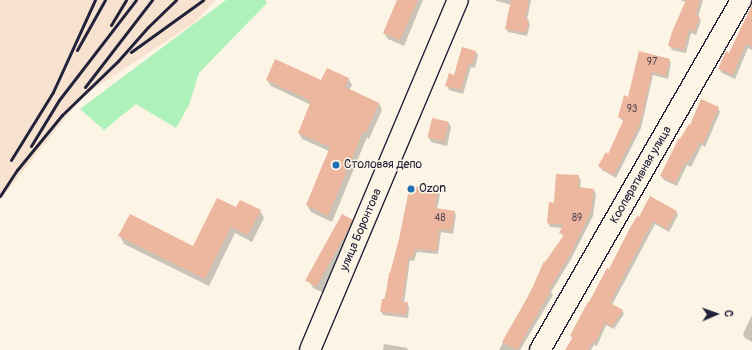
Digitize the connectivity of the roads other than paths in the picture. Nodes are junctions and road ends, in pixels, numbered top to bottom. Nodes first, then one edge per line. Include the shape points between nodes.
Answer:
1 (458, 0) edge
2 (741, 0) edge
3 (310, 350) edge
4 (540, 350) edge

1 - 3 street, улица Боронтова
2 - 4 street, Кооперативная улица

